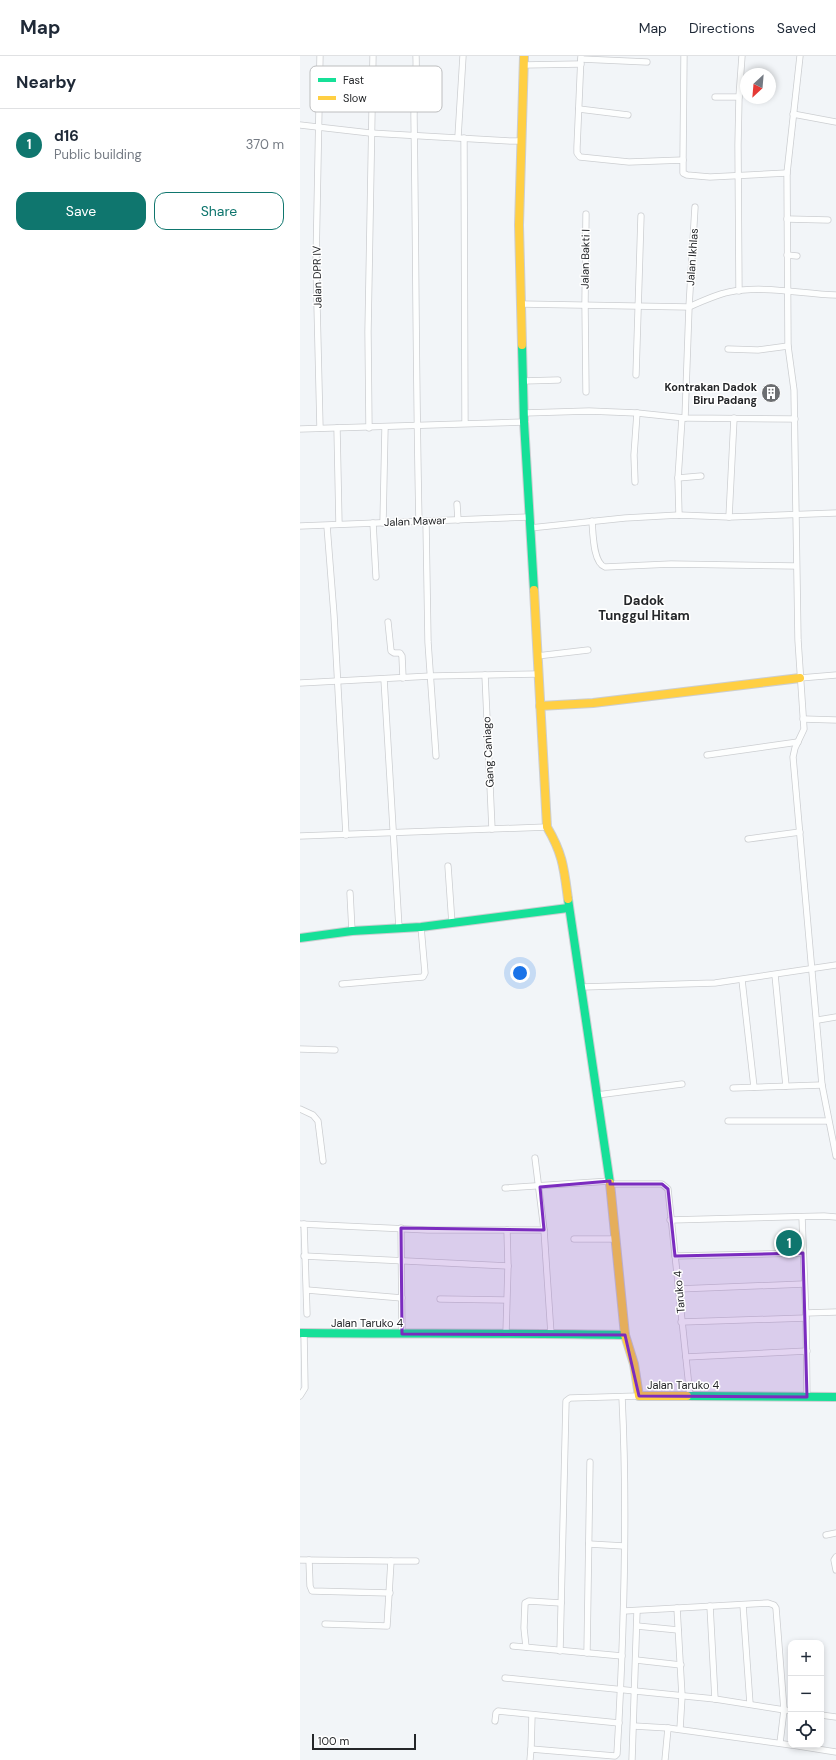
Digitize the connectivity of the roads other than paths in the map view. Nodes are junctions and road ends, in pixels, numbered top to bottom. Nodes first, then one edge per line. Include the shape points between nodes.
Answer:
1 (320, 56) edge
2 (372, 56) edge
3 (416, 56) edge
4 (463, 56) edge
5 (684, 56) edge
6 (742, 56) edge
7 (800, 56) edge
8 (523, 60) edge
9 (581, 60) edge
10 (647, 62) dead end
11 (320, 66) edge
12 (372, 66) edge
13 (416, 66) edge
14 (716, 97) dead end
15 (739, 97) junction
16 (579, 109) junction
17 (318, 112) edge
18 (371, 112) edge
19 (415, 112) edge
20 (794, 114) junction
21 (628, 115) dead end
22 (836, 122) edge
23 (300, 125) edge
24 (318, 127) junction
25 (370, 133) junction
26 (415, 135) junction
27 (458, 137) junction
28 (464, 138) junction
29 (521, 141) junction
30 (683, 160) junction
31 (787, 173) junction
32 (738, 175) junction
33 (695, 207) dead end
34 (586, 214) dead end
35 (641, 216) dead end
36 (787, 219) junction
37 (828, 220) dead end
38 (787, 255) junction
39 (797, 256) dead end
40 (739, 291) junction
41 (786, 291) junction
42 (836, 295) edge
43 (521, 304) junction
44 (585, 304) junction
45 (640, 305) junction
46 (689, 307) junction
47 (788, 346) junction
48 (728, 349) dead end
49 (636, 375) dead end
50 (558, 380) dead end
51 (523, 381) junction
52 (586, 392) dead end
53 (524, 413) junction
54 (637, 413) junction
55 (683, 418) junction
56 (734, 418) junction
57 (795, 419) junction
58 (524, 422) junction
59 (465, 423) junction
60 (417, 426) junction
61 (320, 428) junction
62 (337, 428) junction
63 (369, 428) junction
64 (385, 428) junction
65 (300, 429) edge
66 (701, 476) dead end
67 (678, 478) junction
68 (635, 482) dead end
69 (457, 504) dead end
70 (836, 513) edge
71 (679, 515) junction
72 (796, 516) junction
73 (529, 517) junction
74 (729, 517) junction
75 (458, 520) junction
76 (592, 521) junction
77 (419, 522) junction
78 (426, 522) junction
79 (373, 523) junction
80 (384, 523) junction
81 (339, 524) junction
82 (300, 526) edge
83 (327, 526) junction
84 (530, 528) junction
85 (796, 566) junction
86 (376, 577) dead end
87 (388, 622) dead end
88 (588, 650) dead end
89 (537, 656) junction
90 (538, 674) junction
91 (485, 675) junction
92 (836, 675) edge
93 (431, 676) junction
94 (403, 678) junction
95 (800, 678) junction
96 (384, 679) junction
97 (337, 682) junction
98 (300, 684) edge
99 (540, 706) junction
100 (803, 719) junction
101 (836, 720) edge
102 (798, 742) junction
103 (708, 755) dead end
104 (436, 756) dead end
105 (547, 828) junction
106 (492, 829) junction
107 (800, 832) junction
108 (394, 833) junction
109 (346, 835) junction
110 (300, 836) edge
111 (748, 839) dead end
112 (448, 866) dead end
113 (350, 893) dead end
114 (568, 908) junction
115 (452, 924) junction
116 (421, 927) junction
117 (399, 928) junction
118 (352, 931) junction
119 (300, 938) edge
120 (836, 965) edge
121 (811, 968) junction
122 (775, 975) junction
123 (742, 980) junction
124 (342, 984) dead end
125 (582, 987) junction
126 (836, 1017) edge
127 (818, 1020) junction
128 (300, 1049) edge
129 (335, 1050) dead end
130 (682, 1084) dead end
131 (822, 1085) junction
132 (786, 1086) junction
133 (754, 1087) junction
134 (732, 1088) dead end
135 (596, 1095) junction
136 (300, 1109) edge
137 (728, 1121) dead end
138 (828, 1121) junction
139 (836, 1156) edge
140 (535, 1158) dead end
141 (323, 1161) dead end
142 (610, 1182) junction
143 (540, 1187) junction
144 (505, 1188) dead end
145 (802, 1217) junction
146 (836, 1217) edge
147 (670, 1220) junction
148 (302, 1224) edge
149 (401, 1228) junction
150 (507, 1230) junction
151 (544, 1230) junction
152 (574, 1239) dead end
153 (616, 1239) junction
154 (803, 1253) junction
155 (304, 1256) junction
156 (675, 1256) junction
157 (402, 1262) junction
158 (508, 1266) junction
159 (804, 1284) junction
160 (678, 1289) junction
161 (307, 1290) junction
162 (402, 1298) junction
163 (440, 1299) dead end
164 (506, 1300) junction
165 (836, 1312) edge
166 (307, 1314) dead end
167 (806, 1316) junction
168 (681, 1322) junction
169 (302, 1333) edge
170 (506, 1333) junction
171 (402, 1334) junction
172 (551, 1334) junction
173 (625, 1335) junction
174 (807, 1351) junction
175 (686, 1357) junction
176 (300, 1396) edge
177 (639, 1396) junction
178 (690, 1396) junction
179 (622, 1397) junction
180 (807, 1397) junction
181 (836, 1397) edge
182 (590, 1462) dead end
183 (836, 1533) edge
184 (826, 1535) dead end
185 (589, 1544) junction
186 (624, 1546) junction
187 (836, 1557) edge
188 (300, 1560) edge
189 (309, 1560) junction
190 (390, 1561) junction
191 (416, 1561) dead end
192 (836, 1570) edge
193 (390, 1593) junction
194 (561, 1603) junction
195 (743, 1605) junction
196 (710, 1606) junction
197 (677, 1608) junction
198 (624, 1611) junction
199 (637, 1611) junction
200 (325, 1624) dead end
201 (637, 1626) junction
202 (678, 1630) junction
203 (513, 1646) dead end
204 (526, 1647) junction
205 (560, 1651) junction
206 (587, 1653) junction
207 (622, 1656) junction
208 (636, 1660) junction
209 (681, 1665) junction
210 (505, 1678) dead end
211 (621, 1690) junction
212 (635, 1692) junction
213 (682, 1696) junction
214 (715, 1699) junction
215 (750, 1704) junction
216 (784, 1710) junction
217 (788, 1711) edge
218 (532, 1715) junction
219 (824, 1715) edge
220 (836, 1717) edge
221 (495, 1721) dead end
222 (619, 1723) junction
223 (634, 1726) junction
224 (668, 1728) junction
225 (680, 1729) junction
226 (780, 1743) junction
227 (788, 1744) edge
228 (810, 1748) edge
229 (531, 1749) junction
230 (836, 1752) edge
231 (530, 1760) edge
232 (632, 1760) edge
233 (665, 1760) edge

1 - 11 street, Jalan DPR IV
2 - 12 street
3 - 13 street
4 - 27 street
5 - 30 street
6 - 15 street
7 - 20 street
8 - 9 street
8 - 29 street
9 - 10 street
9 - 16 street
14 - 15 street
15 - 32 street
16 - 21 street
16 - 30 street via 577,150 580,157 629,162
17 - 24 street, Jalan DPR IV
18 - 25 street
19 - 26 street
20 - 22 street
20 - 31 street
23 - 24 street
24 - 25 street
24 - 61 street, Jalan DPR IV via 316,263
25 - 26 street
25 - 63 street via 367,396
26 - 27 street
26 - 60 street
27 - 28 street
28 - 29 street
28 - 59 street
29 - 43 street
30 - 32 street via 685,175
31 - 32 street
31 - 36 street
32 - 40 street
33 - 46 street, Jalan Ikhlas
34 - 44 street, Jalan Bakti I
35 - 45 street
36 - 37 street
36 - 38 street
38 - 39 street
38 - 41 street
40 - 41 street
40 - 46 street via 714,296
41 - 42 street
41 - 47 street
43 - 44 street
43 - 51 street
44 - 45 street
44 - 52 street, Jalan Bakti I
45 - 46 street
45 - 49 street
46 - 55 street, Jalan Ikhlas
47 - 48 street via 758,350
47 - 57 street via 793,372
50 - 51 street
51 - 53 street
53 - 54 street
53 - 58 street
54 - 55 street
54 - 68 street
55 - 56 street
55 - 67 street, Jalan Ikhlas
56 - 57 street
56 - 74 street
57 - 72 street
58 - 59 street
58 - 73 street
59 - 60 street
60 - 64 street
60 - 77 street
61 - 62 street
61 - 65 street
62 - 63 street
62 - 81 street
63 - 64 street
64 - 80 street
66 - 67 street
67 - 71 street, Jalan Ikhlas
69 - 75 street
70 - 72 street
71 - 74 street
71 - 76 street
72 - 74 street
72 - 85 street
73 - 75 street, Jalan Mawar
73 - 84 street
75 - 78 street, Jalan Mawar
76 - 84 street
76 - 85 street via 597,558 600,565 605,567 671,564
77 - 78 street, Jalan Mawar
77 - 80 street, Jalan Mawar
78 - 93 street
79 - 80 street, Jalan Mawar
79 - 81 street, Jalan Mawar
79 - 86 street
81 - 83 street, Jalan Mawar
82 - 83 street, Jalan Mawar
83 - 97 street
84 - 89 street
85 - 95 street
87 - 94 street via 391,651 401,654
88 - 89 street
89 - 90 street
90 - 91 street
90 - 99 street
91 - 93 street
91 - 106 street, Gang Caniago
92 - 95 street
93 - 94 street
93 - 104 street
94 - 96 street
95 - 99 street via 593,703
95 - 100 street
96 - 97 street
96 - 108 street
97 - 98 street
97 - 109 street
99 - 105 street
100 - 101 street
100 - 102 street via 804,729
102 - 103 street
102 - 107 street via 793,757
105 - 106 street
105 - 114 street via 562,858
106 - 108 street
107 - 111 street
107 - 121 street
108 - 109 street
108 - 117 street
109 - 110 street
112 - 115 street
113 - 118 street
114 - 115 street
114 - 125 street
115 - 116 street
116 - 117 street
116 - 124 street via 423,977
117 - 118 street
118 - 119 street
120 - 121 street
121 - 122 street
121 - 127 street
122 - 123 street
122 - 132 street
123 - 125 street via 698,984
123 - 133 street
125 - 135 street
126 - 127 street
127 - 131 street
128 - 129 street
130 - 135 street
131 - 132 street
131 - 138 street
132 - 133 street
133 - 134 street
135 - 142 street
136 - 141 street via 313,1115 318,1121
137 - 138 street
138 - 139 street
140 - 143 street
142 - 143 street
142 - 147 street, Taruko 4 via 662,1184 668,1189
142 - 153 street
143 - 144 street
143 - 151 street
145 - 146 street
145 - 147 street
145 - 154 street
147 - 156 street, Taruko 4
148 - 149 street
148 - 155 street
149 - 150 street
149 - 157 street
150 - 151 street
150 - 158 street
151 - 172 street
152 - 153 street
153 - 173 street
154 - 156 street
154 - 159 street
155 - 157 street
155 - 161 street
156 - 160 street, Taruko 4
157 - 158 street
157 - 162 street
158 - 164 street
159 - 160 street
159 - 167 street
160 - 168 street, Taruko 4
161 - 162 street
161 - 166 street
162 - 171 street
163 - 164 street
164 - 170 street
165 - 167 street
167 - 168 street
167 - 174 street
168 - 175 street, Taruko 4
169 - 171 street, Jalan Taruko 4
169 - 176 street via 305,1388
170 - 171 street, Jalan Taruko 4
170 - 172 street, Jalan Taruko 4
172 - 173 street, Jalan Taruko 4
173 - 177 street, Jalan Taruko 4 via 634,1364
174 - 175 street
174 - 180 street
175 - 178 street, Taruko 4
177 - 178 street, Jalan Taruko 4
177 - 179 street
178 - 180 street, Jalan Taruko 4
179 - 186 street via 625,1443
179 - 194 street via 570,1398 566,1401
180 - 181 street, Jalan Taruko 4
182 - 185 street
183 - 184 street
185 - 186 street
185 - 206 street
186 - 198 street
187 - 192 street
188 - 189 street
189 - 190 street
189 - 193 street via 312,1591
190 - 191 street
190 - 193 street
193 - 200 street via 386,1627
194 - 204 street via 525,1603
194 - 205 street
195 - 196 street
195 - 215 street
195 - 216 street via 768,1603 776,1608
196 - 197 street
196 - 214 street
197 - 199 street
197 - 202 street
198 - 199 street
198 - 207 street
199 - 201 street
201 - 202 street
201 - 208 street
202 - 209 street
203 - 204 street
204 - 205 street
205 - 206 street
206 - 207 street
207 - 211 street
208 - 209 street
208 - 212 street
209 - 213 street
210 - 211 street
211 - 212 street
211 - 222 street
212 - 213 street
212 - 223 street
213 - 214 street
213 - 225 street
214 - 215 street
215 - 216 street
216 - 217 street
216 - 226 street
218 - 221 street via 498,1711
218 - 222 street
218 - 229 street
219 - 220 street
222 - 229 street via 615,1756
223 - 224 street
223 - 232 street
224 - 225 street
224 - 233 street
225 - 226 street
226 - 227 street
228 - 230 street
229 - 231 street

